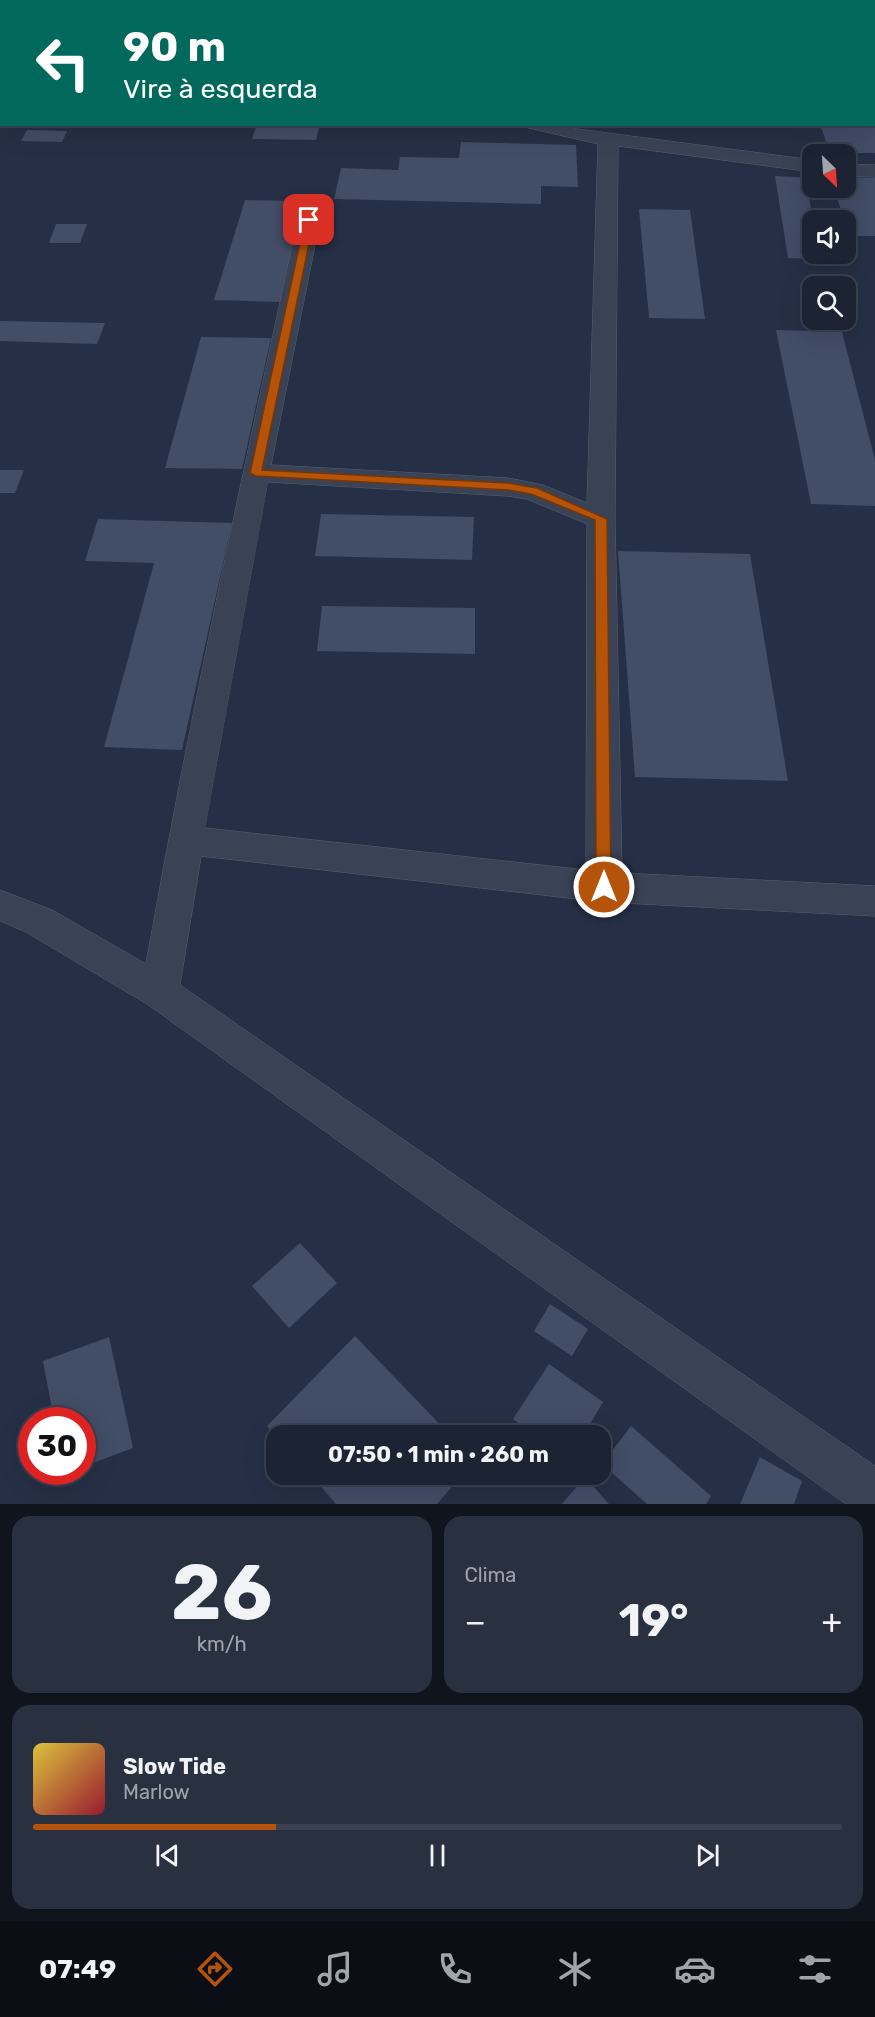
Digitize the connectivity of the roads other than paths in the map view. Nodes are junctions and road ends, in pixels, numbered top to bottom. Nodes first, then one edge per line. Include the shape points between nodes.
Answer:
1 (546, 126) edge
2 (608, 139) junction
3 (802, 165) edge
4 (856, 170) edge
5 (875, 171) edge
6 (309, 220) dead end
7 (256, 473) junction
8 (601, 519) junction
9 (185, 840) junction
10 (604, 887) junction
11 (875, 901) edge
12 (0, 905) edge
13 (160, 992) junction
14 (875, 1495) edge

1 - 2 street
2 - 3 street
2 - 8 street
4 - 5 street
6 - 7 street
7 - 8 street via 508,487 533,491
7 - 9 street
8 - 10 street
9 - 10 street
9 - 13 street
10 - 11 street
12 - 13 street via 39,921
13 - 14 street

